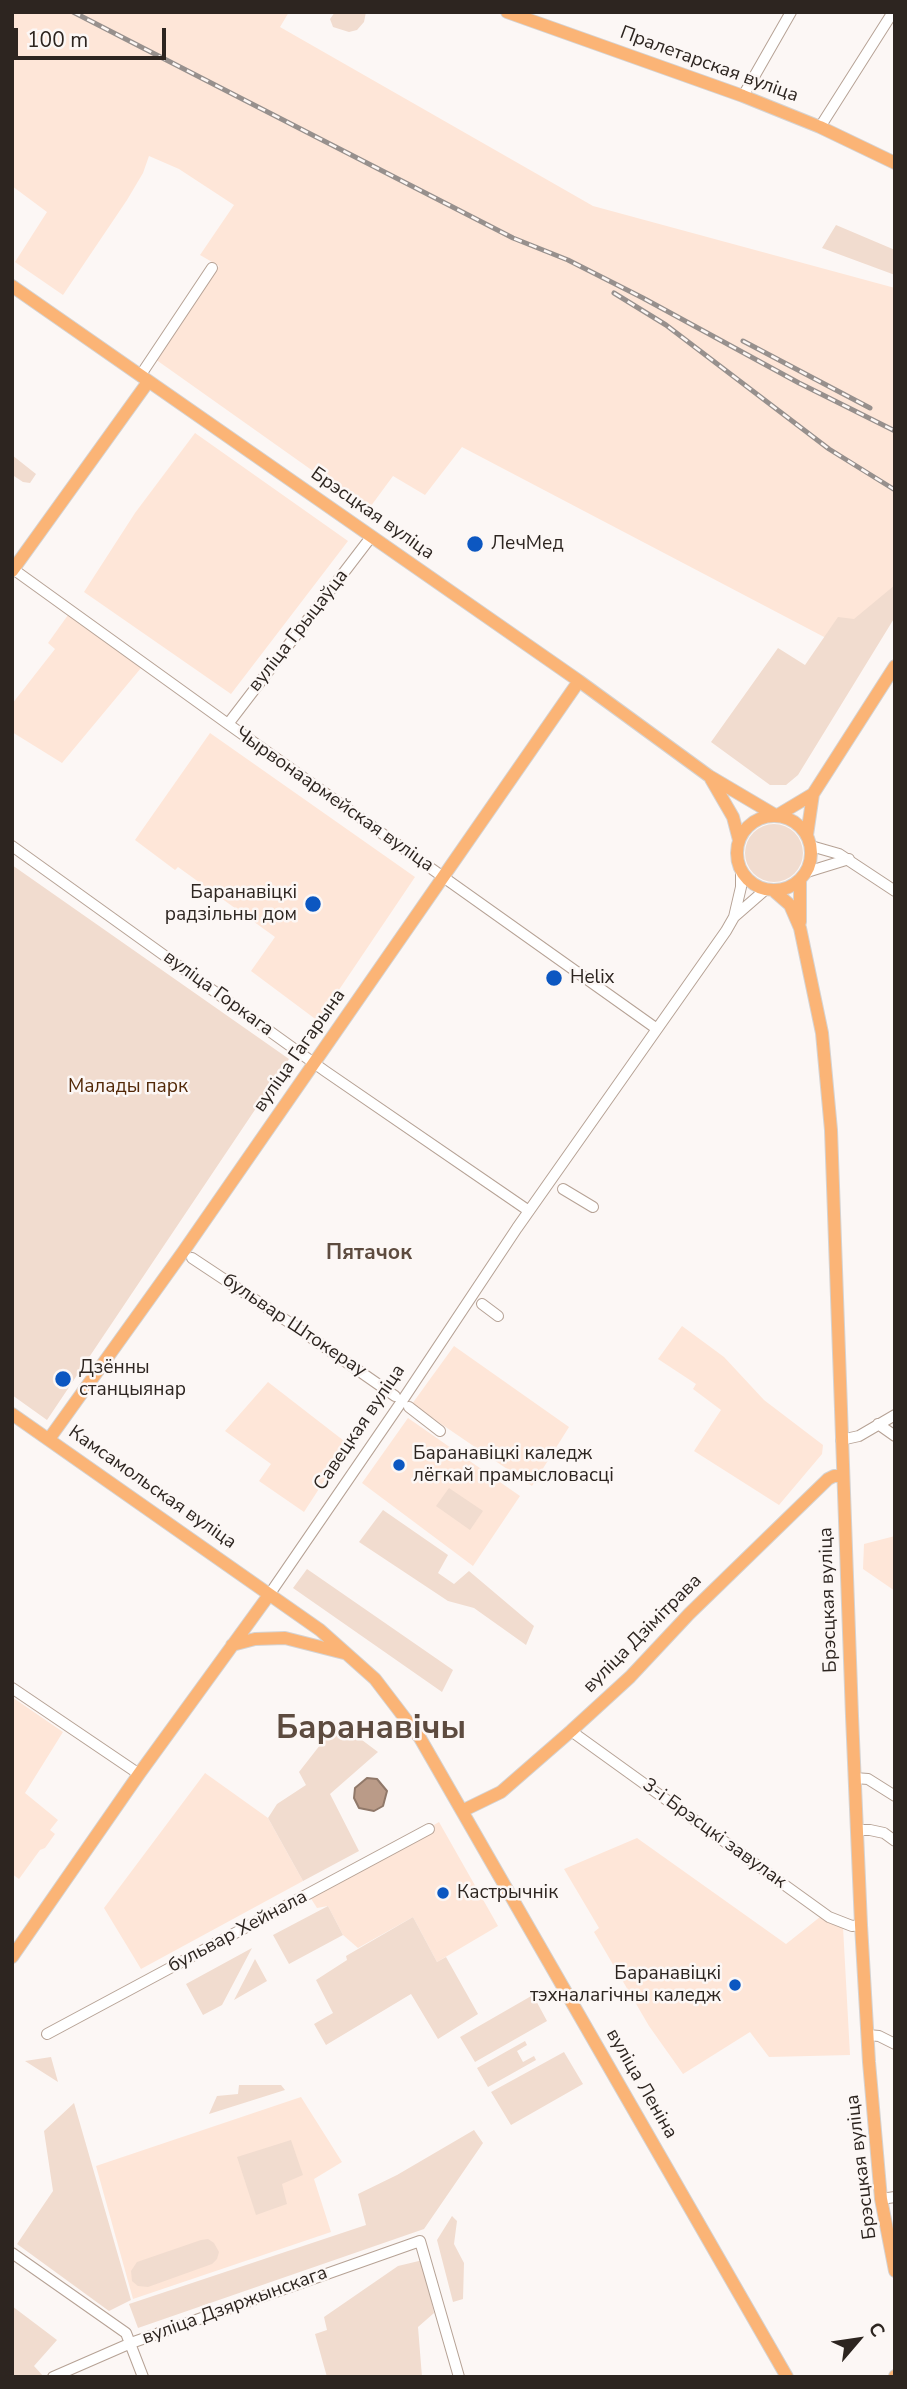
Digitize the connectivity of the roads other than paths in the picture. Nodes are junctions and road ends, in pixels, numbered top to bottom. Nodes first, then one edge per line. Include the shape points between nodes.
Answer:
1 (507, 12) edge
2 (791, 12) edge
3 (892, 12) edge
4 (743, 96) junction
5 (820, 127) junction
6 (895, 163) edge
7 (212, 268) dead end
8 (12, 286) edge
9 (144, 379) junction
10 (371, 537) junction
11 (13, 570) edge
12 (895, 666) edge
13 (579, 681) junction
14 (228, 724) junction
15 (709, 776) junction
16 (813, 794) junction
17 (776, 815) junction
18 (739, 840) junction
19 (809, 841) junction
20 (12, 846) edge
21 (849, 859) junction
22 (741, 871) junction
23 (804, 876) junction
24 (443, 877) junction
25 (769, 890) junction
26 (895, 891) edge
27 (734, 917) junction
28 (800, 928) junction
29 (657, 1029) junction
30 (314, 1063) junction
31 (563, 1189) dead end
32 (593, 1207) dead end
33 (529, 1211) junction
34 (192, 1258) dead end
35 (482, 1304) dead end
36 (498, 1316) dead end
37 (395, 1396) dead end
38 (410, 1407) dead end
39 (12, 1414) edge
40 (895, 1415) edge
41 (878, 1424) junction
42 (440, 1431) dead end
43 (895, 1436) edge
44 (49, 1439) junction
45 (841, 1440) junction
46 (843, 1476) junction
47 (269, 1595) junction
48 (232, 1645) junction
49 (350, 1656) junction
50 (12, 1688) edge
51 (572, 1731) junction
52 (139, 1774) junction
53 (855, 1778) junction
54 (895, 1796) edge
55 (462, 1811) junction
56 (429, 1829) dead end
57 (856, 1830) junction
58 (895, 1841) edge
59 (861, 1925) junction
60 (12, 1957) edge
61 (47, 2034) dead end
62 (868, 2035) junction
63 (895, 2044) edge
64 (888, 2198) edge
65 (12, 2253) edge
66 (895, 2271) edge
67 (131, 2343) junction
68 (53, 2377) edge
69 (143, 2377) edge
70 (459, 2377) edge
71 (787, 2377) edge

1 - 4 main road, Пралетарская вуліца
2 - 4 street
3 - 5 street
4 - 5 main road, Пралетарская вуліца
5 - 6 main road, Пралетарская вуліца
7 - 9 street
8 - 9 main road, Брэсцкая вуліца
9 - 10 main road, Брэсцкая вуліца
9 - 11 main road
10 - 13 main road, Брэсцкая вуліца
10 - 14 street, вуліца Грыцаўца
11 - 14 street, Чырвонаармейская вуліца
12 - 16 main road
13 - 15 main road, Брэсцкая вуліца
13 - 24 main road, вуліца Гагарына
14 - 24 street, Чырвонаармейская вуліца
15 - 17 main road, Брэсцкая вуліца
15 - 18 main road, Брэсцкая вуліца via 733,817
16 - 17 main road
16 - 19 main road
17 - 18 main road via 753,822
17 - 19 main road via 795,822
18 - 22 main road
19 - 21 street
19 - 23 main road via 811,859
20 - 30 street, вуліца Горкага
21 - 23 street
21 - 26 street
22 - 25 main road via 751,883
22 - 27 street, Савецкая вуліца
23 - 25 main road via 793,886
23 - 28 main road, Брэсцкая вуліца
24 - 29 street, Чырвонаармейская вуліца
24 - 30 main road, вуліца Гагарына
25 - 27 street, Савецкая вуліца
25 - 28 main road, Брэсцкая вуліца via 790,905
27 - 29 street, Савецкая вуліца
28 - 45 main road, Брэсцкая вуліца via 822,1033 831,1130
29 - 33 street, Савецкая вуліца
30 - 33 street, вуліца Горкага
30 - 44 main road, вуліца Гагарына
31 - 32 street
33 - 47 street, Савецкая вуліца
34 - 37 street, бульвар Штокерау
35 - 36 street
38 - 42 street
39 - 44 main road, Камсамольская вуліца
40 - 41 street
41 - 43 street
41 - 45 street
44 - 47 main road, Камсамольская вуліца
45 - 46 main road, Брэсцкая вуліца
46 - 51 main road, вуліца Дзімітрава via 828,1479
46 - 53 main road, Брэсцкая вуліца
47 - 48 main road, Савецкая вуліца
47 - 49 main road, вуліца Леніна
48 - 49 main road via 285,1637
48 - 52 main road, Савецкая вуліца
49 - 55 main road, вуліца Леніна via 409,1722
50 - 52 street
51 - 55 main road, вуліца Дзімітрава via 501,1792
51 - 59 street, 3-і Брэсцкі завулак via 830,1917
52 - 60 main road, Савецкая вуліца
53 - 54 street via 868,1779
53 - 57 main road, Брэсцкая вуліца
55 - 71 main road, вуліца Леніна
56 - 61 street, бульвар Хейнала
57 - 58 street via 884,1833
57 - 59 main road, Брэсцкая вуліца
59 - 62 main road, Брэсцкая вуліца
62 - 63 street
62 - 64 main road, Брэсцкая вуліца
64 - 66 main road, Брэсцкая вуліца
65 - 67 street via 126,2333
67 - 68 street, вуліца Дзяржынскага
67 - 69 street
67 - 70 street, вуліца Дзяржынскага via 419,2241

